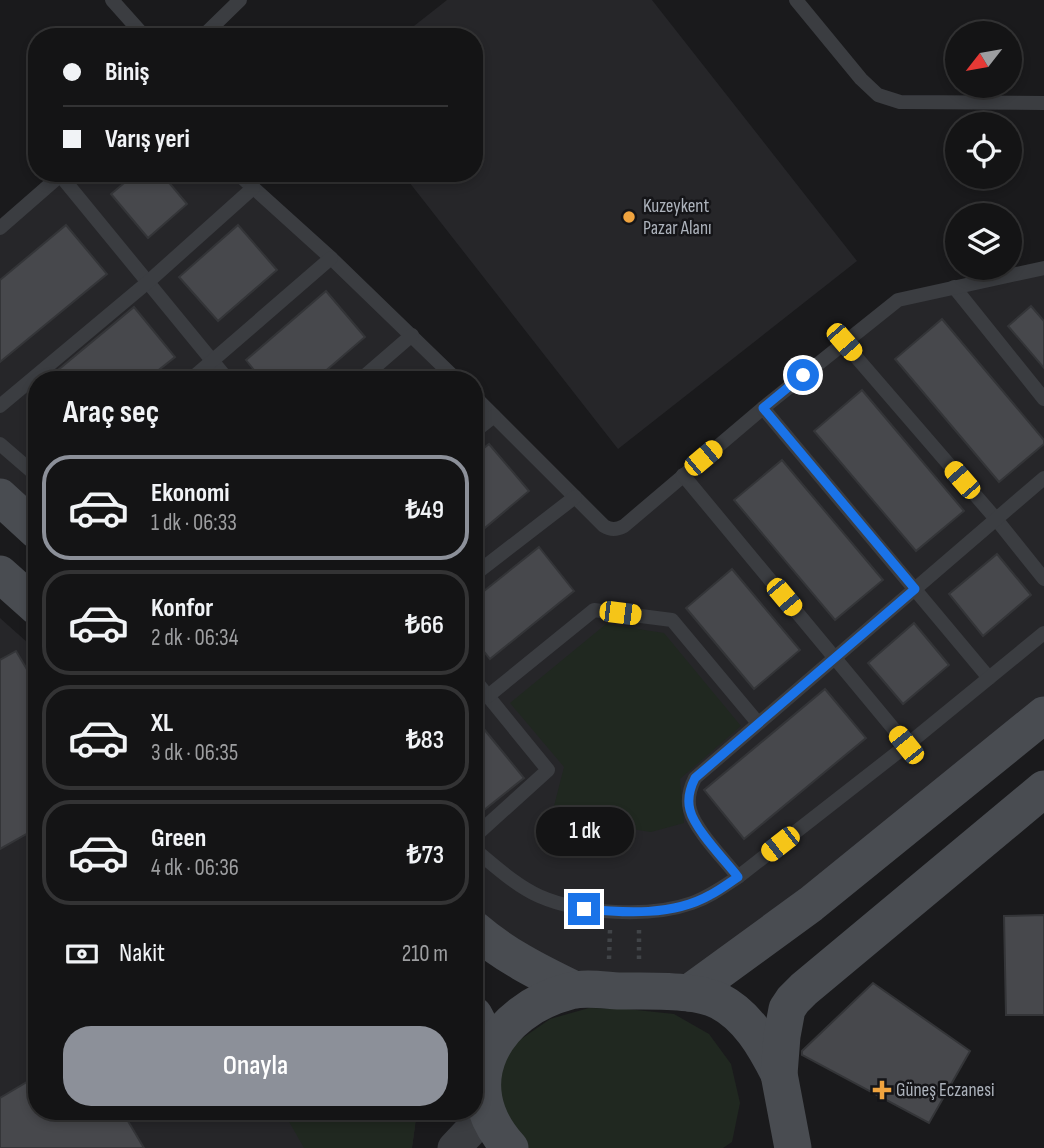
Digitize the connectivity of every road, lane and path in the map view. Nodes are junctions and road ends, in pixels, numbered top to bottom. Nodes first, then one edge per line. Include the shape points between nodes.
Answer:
1 (112, 0) edge
2 (240, 0) edge
3 (796, 0) edge
4 (137, 28) edge
5 (211, 28) edge
6 (1044, 103) edge
7 (52, 182) edge
8 (67, 182) edge
9 (247, 182) edge
10 (253, 188) junction
11 (0, 228) edge
12 (331, 258) junction
13 (1044, 268) edge
14 (148, 282) junction
15 (954, 287) junction
16 (412, 335) junction
17 (844, 342) junction
18 (213, 361) junction
19 (41, 371) edge
20 (201, 371) edge
21 (221, 371) edge
22 (370, 371) edge
23 (448, 371) edge
24 (28, 382) edge
25 (1044, 399) edge
26 (0, 405) edge
27 (483, 405) edge
28 (763, 408) junction
29 (494, 416) junction
30 (483, 425) edge
31 (0, 444) edge
32 (28, 468) edge
33 (683, 475) junction
34 (1044, 478) edge
35 (0, 497) edge
36 (575, 497) junction
37 (996, 519) junction
38 (28, 523) edge
39 (483, 568) edge
40 (0, 574) edge
41 (1044, 579) edge
42 (915, 589) junction
43 (28, 599) edge
44 (1044, 633) edge
45 (835, 657) junction
46 (989, 678) junction
47 (483, 690) edge
48 (488, 696) junction
49 (1044, 715) edge
50 (758, 723) junction
51 (906, 745) junction
52 (1044, 789) edge
53 (483, 829) edge
54 (483, 857) edge
55 (738, 877) junction
56 (610, 911) junction
57 (639, 911) junction
58 (483, 936) edge
59 (607, 990) junction
60 (689, 993) junction
61 (483, 1032) edge
62 (491, 1047) junction
63 (782, 1087) junction
64 (486, 1114) junction
65 (483, 1117) edge
66 (480, 1120) edge
67 (454, 1148) edge
68 (510, 1148) edge
69 (763, 1148) edge
70 (793, 1148) edge

1 - 4 lane
2 - 5 lane
3 - 6 lane via 878,95 900,102
7 - 11 lane
8 - 14 lane
9 - 10 lane
10 - 12 lane
10 - 14 lane
12 - 16 lane
12 - 18 lane
13 - 15 lane
14 - 18 lane
14 - 19 lane
15 - 17 lane via 898,300
15 - 25 lane
16 - 22 lane
16 - 23 lane
17 - 28 lane
17 - 37 lane
18 - 20 lane
18 - 21 lane
24 - 26 lane
27 - 29 lane
28 - 33 lane
28 - 42 lane
29 - 30 lane
29 - 36 lane
31 - 32 lane
33 - 36 lane via 618,529 604,526
33 - 45 lane
34 - 37 lane
35 - 38 main road
36 - 39 lane
37 - 41 lane
37 - 42 lane
40 - 43 main road
42 - 45 lane
42 - 46 lane
44 - 46 lane
45 - 50 lane
45 - 51 lane
46 - 51 lane
47 - 48 lane
48 - 50 lane via 594,610 672,620
48 - 53 lane via 548,770
49 - 60 main road via 811,904
50 - 55 lane via 700,772 689,792 693,818
51 - 55 lane
52 - 63 main road via 793,1000 785,1019
54 - 56 lane via 539,896
55 - 57 lane via 690,904
56 - 57 lane
56 - 59 path
57 - 59 path
58 - 59 main road via 525,964
59 - 60 main road
59 - 62 main road via 534,1004
60 - 63 main road via 718,1001 740,1016 764,1045
61 - 62 main road
62 - 64 main road via 483,1072
63 - 69 main road via 777,1129
63 - 70 main road
64 - 65 street
64 - 68 main road
66 - 67 street

